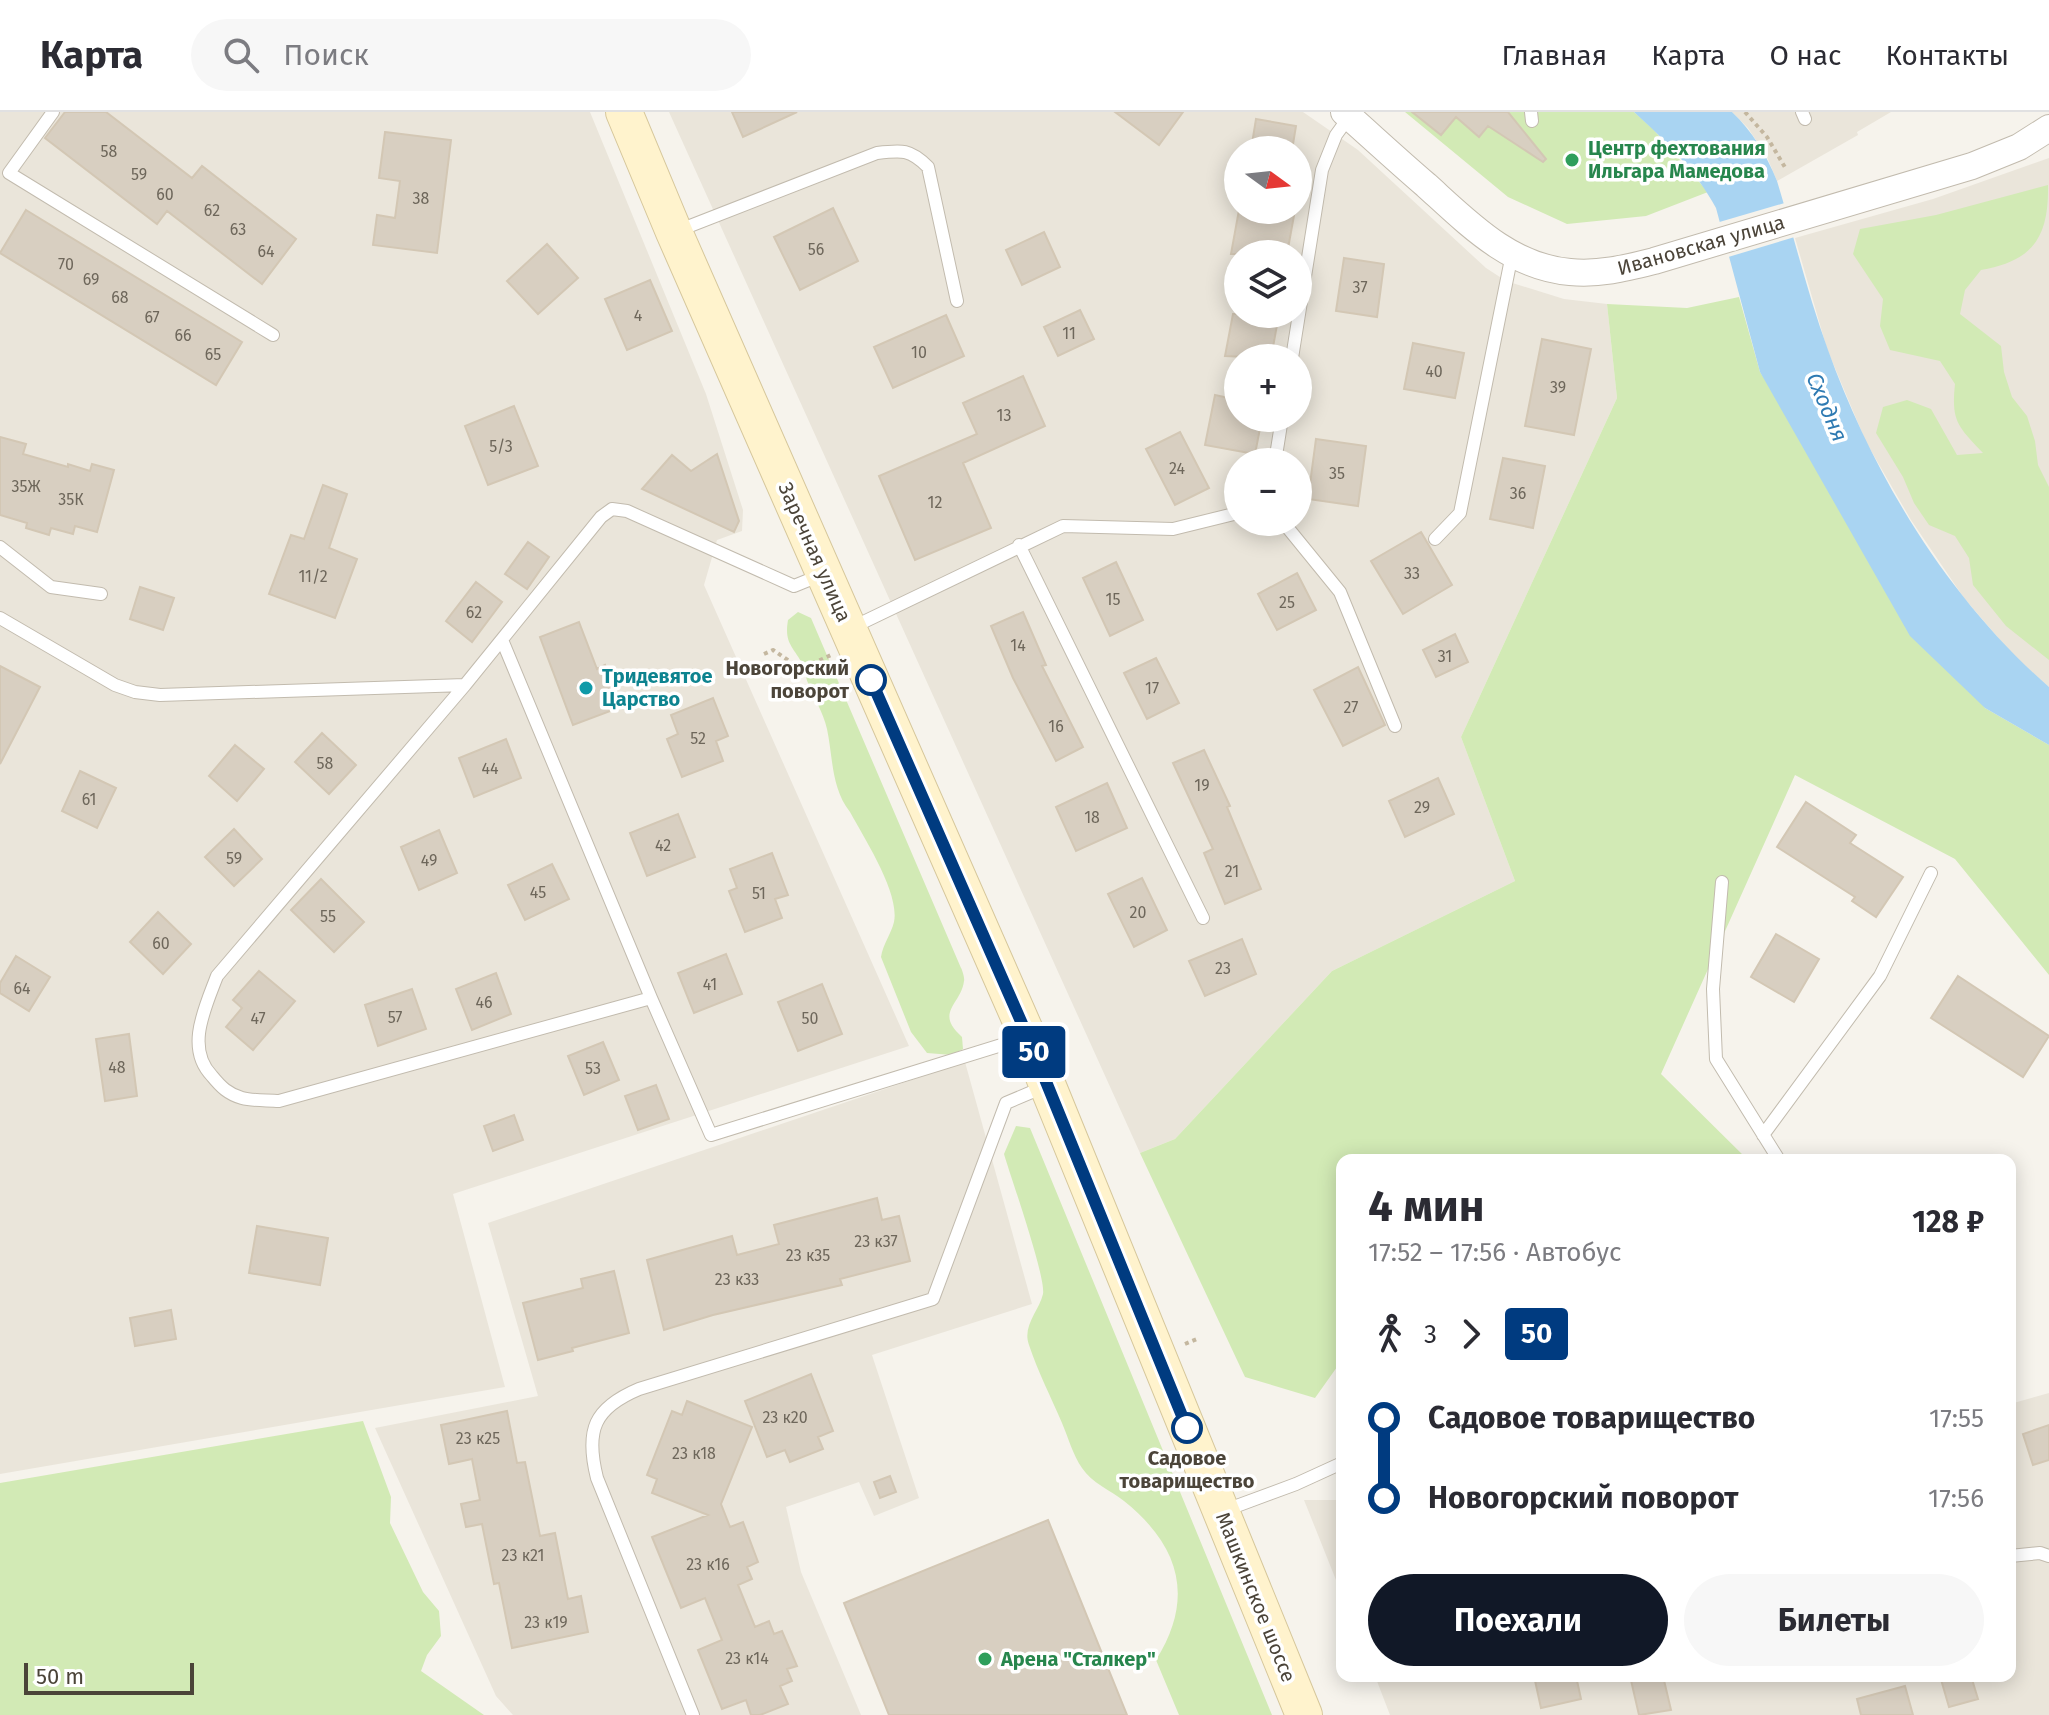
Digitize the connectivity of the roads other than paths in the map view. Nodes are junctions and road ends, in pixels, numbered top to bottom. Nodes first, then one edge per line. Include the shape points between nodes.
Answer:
1 (53, 112) edge
2 (624, 112) edge
3 (1346, 114) edge
4 (2049, 128) edge
5 (4, 178) edge
6 (674, 232) junction
7 (1512, 254) junction
8 (957, 301) dead end
9 (273, 335) dead end
10 (1294, 344) edge
11 (1224, 516) edge
12 (1294, 536) edge
13 (1435, 539) dead end
14 (1019, 545) junction
15 (0, 547) edge
16 (824, 574) junction
17 (101, 594) dead end
18 (0, 618) edge
19 (502, 640) junction
20 (842, 641) junction
21 (465, 685) junction
22 (1395, 726) dead end
23 (1931, 873) dead end
24 (1722, 882) dead end
25 (1203, 918) dead end
26 (651, 998) junction
27 (1028, 1036) junction
28 (1047, 1086) junction
29 (1763, 1135) junction
30 (1775, 1154) edge
31 (1336, 1466) edge
32 (1222, 1512) junction
33 (2016, 1555) edge
34 (2049, 1556) edge
35 (693, 1715) edge
36 (1304, 1715) edge

1 - 5 lane
2 - 6 main road, Заречная улица
3 - 7 street, Ивановская улица via 1482,236
3 - 10 lane via 1322,170
4 - 7 street, Ивановская улица via 1972,166 1639,265 1567,272
5 - 9 lane
6 - 8 lane via 877,153 915,154 928,167
6 - 16 main road, Заречная улица
7 - 13 lane via 1460,513
11 - 14 lane via 1173,529 1063,526
12 - 22 lane via 1340,592
14 - 20 lane
14 - 25 lane
15 - 17 lane via 51,587
16 - 19 lane via 794,586 627,511 612,509
16 - 20 main road, Заречная улица
18 - 21 lane via 135,692
19 - 21 lane
19 - 26 lane
20 - 27 main road, Заречная улица
21 - 26 lane via 217,976 201,1017 198,1050 204,1068 225,1092 279,1101
23 - 29 lane via 1880,976
24 - 29 lane via 1713,989 1716,1059
26 - 27 lane via 711,1135
27 - 28 main road, Машкинское шоссе
28 - 32 main road, Машкинское шоссе
28 - 35 lane via 1006,1103 933,1299 639,1389 603,1410 591,1455 597,1478
29 - 30 lane
31 - 32 lane
32 - 36 main road, Машкинское шоссе
33 - 34 lane

